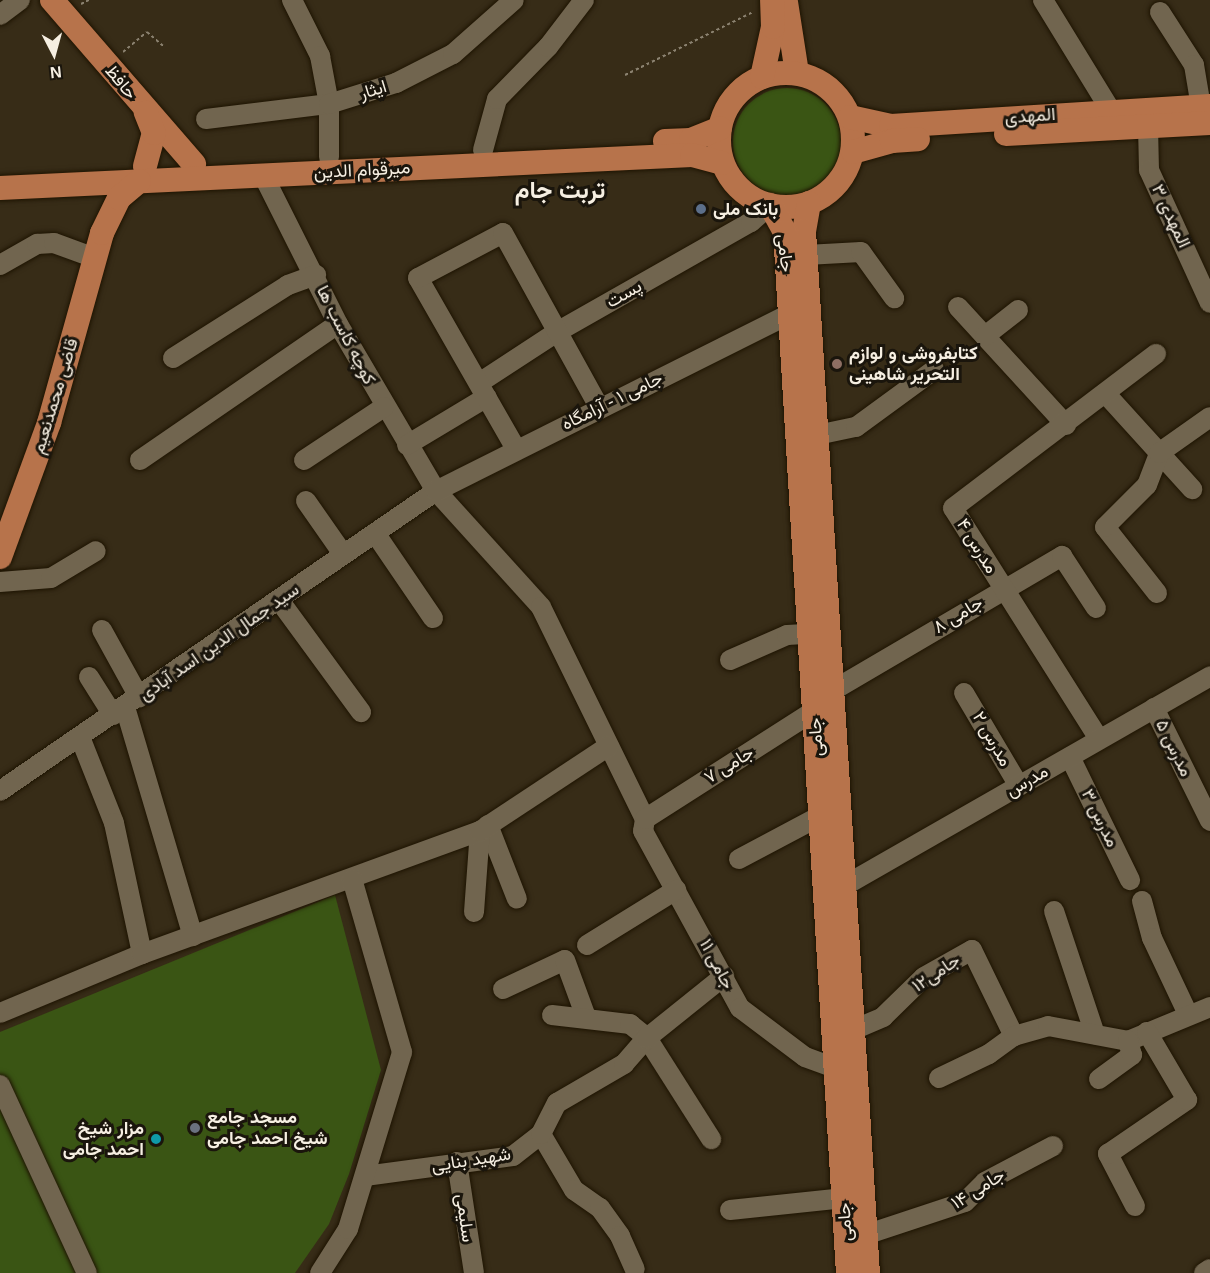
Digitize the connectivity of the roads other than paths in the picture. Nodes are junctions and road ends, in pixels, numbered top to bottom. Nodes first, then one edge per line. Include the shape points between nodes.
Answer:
1 (20, 0) edge
2 (52, 0) edge
3 (292, 0) edge
4 (514, 0) edge
5 (584, 0) edge
6 (1043, 0) edge
7 (777, 1) edge
8 (1160, 12) dead end
9 (0, 15) edge
10 (797, 74) junction
11 (762, 77) junction
12 (329, 104) junction
13 (144, 108) junction
14 (1111, 111) junction
15 (1207, 112) edge
16 (850, 117) junction
17 (206, 119) dead end
18 (1148, 126) junction
19 (720, 128) junction
20 (483, 150) junction
21 (853, 152) junction
22 (329, 158) junction
23 (405, 161) junction
24 (367, 163) junction
25 (722, 163) junction
26 (194, 164) junction
27 (0, 173) edge
28 (142, 174) junction
29 (263, 175) junction
30 (70, 184) junction
31 (0, 188) edge
32 (809, 203) junction
33 (770, 206) junction
34 (102, 233) junction
35 (806, 255) junction
36 (95, 258) junction
37 (0, 265) edge
38 (316, 275) junction
39 (894, 298) dead end
40 (1210, 303) edge
41 (958, 307) dead end
42 (1018, 310) dead end
43 (790, 315) junction
44 (338, 324) junction
45 (557, 332) junction
46 (985, 336) junction
47 (1156, 354) dead end
48 (173, 358) dead end
49 (934, 370) dead end
50 (483, 390) junction
51 (1105, 393) junction
52 (384, 407) junction
53 (599, 407) junction
54 (1210, 417) edge
55 (1066, 425) junction
56 (817, 435) junction
57 (407, 445) junction
58 (516, 449) junction
59 (1160, 453) junction
60 (140, 460) dead end
61 (304, 460) dead end
62 (1192, 489) dead end
63 (436, 491) junction
64 (306, 501) dead end
65 (375, 533) junction
66 (2, 547) edge
67 (96, 551) dead end
68 (343, 554) junction
69 (0, 582) edge
70 (1003, 588) junction
71 (1157, 593) dead end
72 (279, 600) junction
73 (1096, 608) dead end
74 (434, 618) dead end
75 (102, 630) dead end
76 (809, 634) junction
77 (730, 660) dead end
78 (1210, 676) edge
79 (89, 677) dead end
80 (832, 691) junction
81 (964, 693) dead end
82 (126, 706) junction
83 (1154, 708) junction
84 (814, 711) junction
85 (361, 712) dead end
86 (80, 737) junction
87 (1099, 739) junction
88 (609, 746) junction
89 (1070, 757) junction
90 (1019, 786) junction
91 (0, 791) edge
92 (820, 816) junction
93 (645, 819) junction
94 (1210, 821) edge
95 (484, 828) junction
96 (739, 859) dead end
97 (352, 879) junction
98 (1130, 880) dead end
99 (835, 888) junction
100 (676, 890) junction
101 (517, 899) dead end
102 (1142, 901) dead end
103 (1054, 911) dead end
104 (474, 912) dead end
105 (193, 936) junction
106 (587, 945) dead end
107 (142, 954) junction
108 (724, 976) junction
109 (503, 989) dead end
110 (1210, 1007) edge
111 (0, 1013) edge
112 (1188, 1014) junction
113 (552, 1015) dead end
114 (586, 1017) junction
115 (853, 1030) junction
116 (1147, 1032) junction
117 (1095, 1034) junction
118 (1014, 1036) junction
119 (647, 1038) junction
120 (1128, 1041) junction
121 (836, 1068) junction
122 (939, 1078) dead end
123 (1099, 1078) dead end
124 (0, 1085) edge
125 (849, 1124) junction
126 (542, 1134) junction
127 (711, 1139) dead end
128 (1053, 1146) dead end
129 (457, 1162) junction
130 (851, 1162) junction
131 (365, 1176) junction
132 (844, 1198) junction
133 (1135, 1206) dead end
134 (730, 1210) dead end
135 (866, 1235) junction
136 (636, 1269) dead end
137 (1210, 1269) edge
138 (87, 1273) edge
139 (320, 1273) edge
140 (474, 1273) edge
141 (848, 1273) edge
142 (868, 1273) edge
143 (1204, 1273) edge

1 - 9 street
2 - 13 main road, حافظ
3 - 12 street via 320,56
4 - 12 street, ایثار via 453,54 396,82
5 - 20 street via 548,46 497,99
6 - 14 street
7 - 10 main road
7 - 11 main road
8 - 15 street via 1194,65
10 - 11 main road
10 - 16 main road via 829,88
11 - 19 main road via 734,97
12 - 17 street, ایثار
12 - 22 street
13 - 26 main road, حافظ
13 - 28 main road via 154,133
14 - 15 main road, المهدی
14 - 16 main road, المهدی via 891,126
15 - 18 main road, المهدی
16 - 21 main road
18 - 21 main road, المهدی via 892,141
18 - 40 street, المهدی ۳ via 1149,170
19 - 20 main road, میرقوام الدین via 691,140
19 - 25 main road
20 - 23 main road, میرقوام الدین
21 - 32 main road via 838,184
22 - 24 main road, میرقوام الدین
22 - 26 main road, میرقوام الدین
23 - 24 main road, میرقوام الدین
23 - 25 main road, میرقوام الدین via 692,155
24 - 29 main road, میرقوام الدین
25 - 33 main road via 741,190
26 - 28 main road, میرقوام الدین
27 - 28 main road, میرقوام الدین
28 - 29 main road, میرقوام الدین
28 - 30 main road, میرقوام الدین
28 - 34 main road, قاضی محمدنعیم via 119,198
29 - 38 street, کوچه کاسب ها
30 - 31 main road, میرقوام الدین
30 - 34 main road, قاضی محمدنعیم via 85,186 93,196
32 - 33 main road
32 - 35 main road, جامی
33 - 43 main road, جامی via 785,232
33 - 45 street, پست via 751,222
34 - 36 main road, قاضی محمدنعیم
35 - 39 street via 861,252
35 - 56 main road, جامی
36 - 37 street via 54,243 37,244
36 - 66 main road, قاضی محمدنعیم via 49,423
38 - 44 street, کوچه کاسب ها
38 - 48 street via 288,285
41 - 46 street
42 - 46 street
43 - 53 street, جامی ۱ - آرامگاه
43 - 76 main road, جامی
44 - 52 street, کوچه کاسب ها
44 - 60 street
45 - 50 street, پست
45 - 50 street via 503,233 418,278
45 - 53 street
46 - 55 street
47 - 51 street, مدرس ۴
49 - 56 street via 856,427
50 - 57 street, پست
50 - 58 street
51 - 55 street, مدرس ۴
51 - 59 street
52 - 57 street, کوچه کاسب ها
52 - 61 street
53 - 58 street, جامی ۱ - آرامگاه
54 - 59 street
55 - 70 street, مدرس ۴ via 953,508
56 - 80 main road, جامی
57 - 63 street, کوچه کاسب ها
58 - 63 street, جامی ۱ - آرامگاه
59 - 62 street
59 - 71 street via 1147,485 1105,526
63 - 65 street, سید جمال الدین اسد آبادی
63 - 88 street, کوچه کاسب ها via 541,607
64 - 68 street
65 - 68 street, سید جمال الدین اسد آبادی
65 - 74 street
67 - 69 street via 51,578
68 - 72 street, سید جمال الدین اسد آبادی
70 - 73 street, جامی ۸ via 1062,556
70 - 80 street, جامی ۸
70 - 87 street, مدرس ۴
72 - 82 street, سید جمال الدین اسد آبادی
72 - 85 street
75 - 82 street
76 - 77 street via 787,635
76 - 84 main road, جامی
78 - 83 street, مدرس
79 - 82 street
80 - 99 main road, جامی
81 - 90 street, مدرس ۲
82 - 86 street, سید جمال الدین اسد آبادی
82 - 105 street
83 - 87 street, مدرس
83 - 94 street, مدرس ۵
84 - 92 main road, جامی
84 - 93 street, جامی ۷
86 - 91 street, سید جمال الدین اسد آبادی
86 - 107 street via 114,823
87 - 89 street, مدرس
88 - 93 street, جامی ۱۱
88 - 95 street
89 - 90 street, مدرس
89 - 98 street, مدرس ۳
90 - 99 street, مدرس
92 - 96 street
92 - 99 main road, جامی
93 - 100 street, جامی ۱۱ via 643,831
95 - 97 street
95 - 101 street
95 - 104 street
97 - 105 street
97 - 131 street via 402,1052
99 - 115 main road, جامی
99 - 121 main road, جامی
100 - 106 street
100 - 108 street, جامی ۱۱
102 - 112 street via 1152,938
103 - 117 street
105 - 107 street
107 - 111 street
108 - 119 street, شهید بنایی
108 - 121 street, جامی ۱۱ via 740,1008 805,1057
109 - 114 street via 565,960
110 - 112 street
112 - 116 street
113 - 114 street
114 - 119 street via 630,1024
115 - 118 street, جامی۱۲ via 883,1017 924,976 972,950
115 - 125 main road, جامی
116 - 120 street
116 - 133 street via 1187,1100 1108,1154
117 - 118 street via 1048,1026
117 - 120 street
118 - 122 street via 989,1054
119 - 126 street, شهید بنایی via 624,1064 557,1103
119 - 127 street
120 - 123 street via 1132,1055
121 - 125 main road, جامی
124 - 138 street
125 - 130 main road, جامی
126 - 129 street, شهید بنایی via 513,1156
126 - 136 street via 574,1190 600,1208
128 - 135 street, جامی ۱۴ via 985,1182 965,1202
129 - 131 street, شهید بنایی
129 - 140 street, سلیمی
130 - 132 main road, جامی
130 - 135 main road, جامی
131 - 139 street via 348,1228
132 - 134 street
132 - 141 main road, جامی
135 - 142 main road, جامی
137 - 143 street

